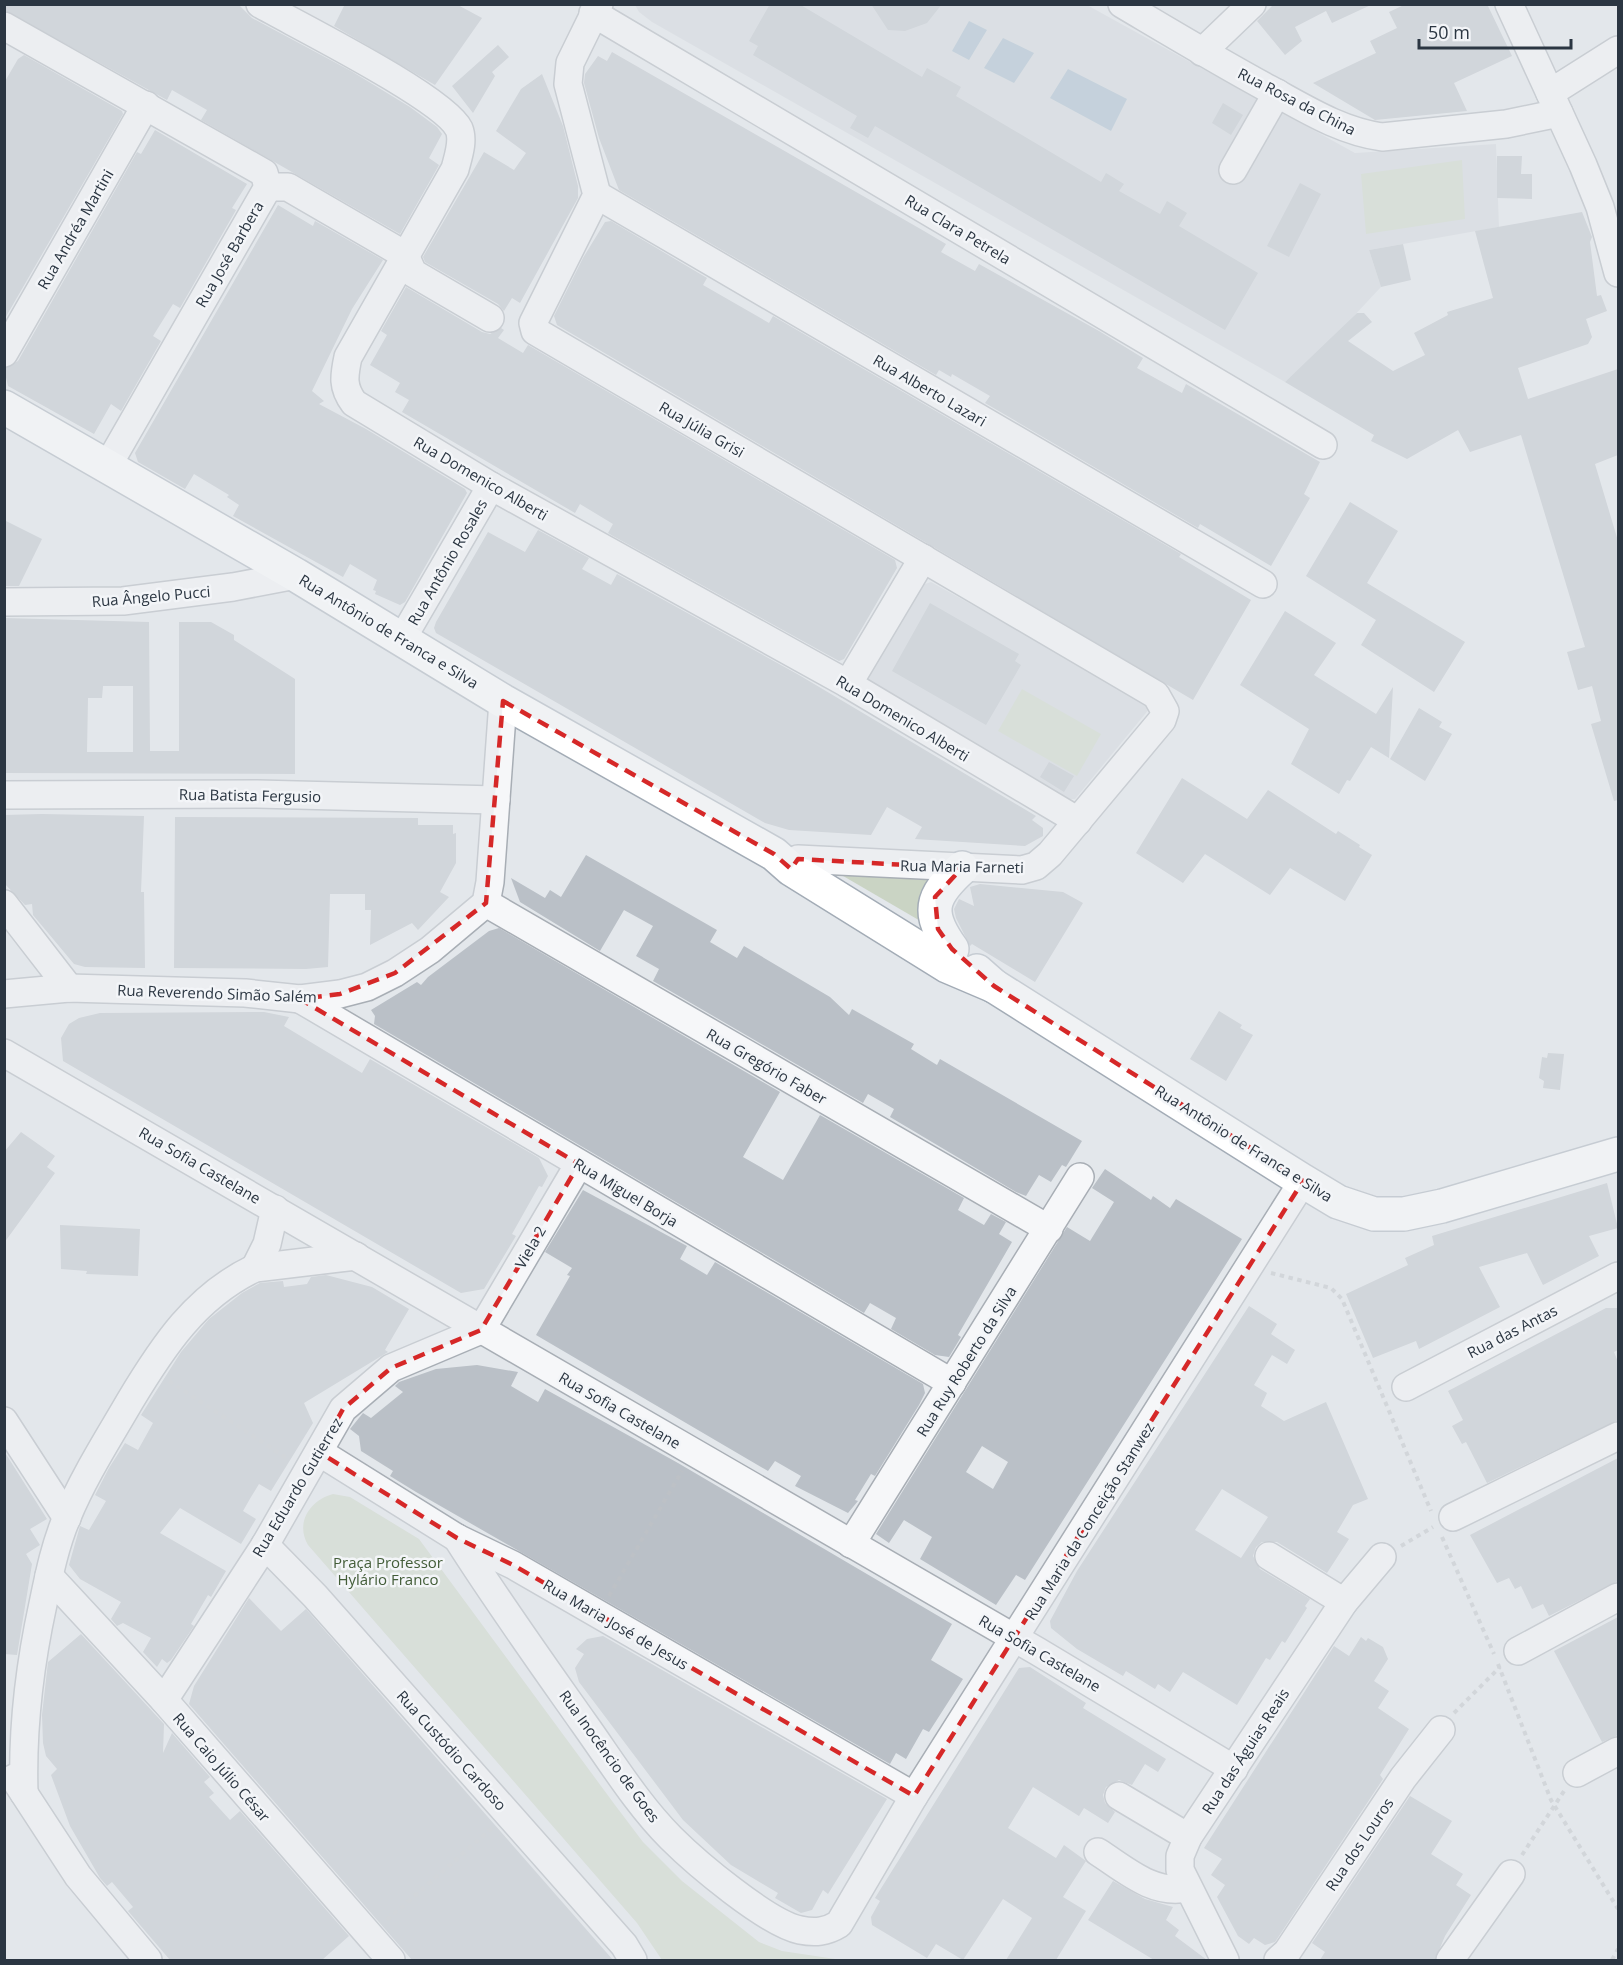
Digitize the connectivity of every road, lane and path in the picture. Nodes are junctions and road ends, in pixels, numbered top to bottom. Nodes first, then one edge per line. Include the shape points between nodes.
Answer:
1 (260, 4) edge
2 (1122, 4) edge
3 (1252, 4) edge
4 (1509, 4) edge
5 (596, 9) edge
6 (8, 38) edge
7 (1618, 51) edge
8 (1202, 52) junction
9 (1277, 93) junction
10 (1555, 103) junction
11 (146, 105) junction
12 (1233, 170) dead end
13 (268, 187) junction
14 (597, 195) junction
15 (405, 255) junction
16 (1618, 273) edge
17 (490, 318) dead end
18 (4, 353) edge
19 (4, 407) edge
20 (1323, 445) dead end
21 (107, 467) junction
22 (491, 486) junction
23 (922, 558) junction
24 (296, 574) junction
25 (1263, 584) dead end
26 (4, 602) edge
27 (402, 639) junction
28 (848, 684) junction
29 (503, 701) junction
30 (1163, 704) joint
31 (4, 795) edge
32 (496, 800) junction
33 (1078, 821) junction
34 (788, 861) junction
35 (962, 868) junction
36 (4, 903) edge
37 (486, 903) junction
38 (952, 949) junction
39 (994, 986) junction
40 (69, 988) junction
41 (4, 994) edge
42 (300, 999) junction
43 (4, 1053) edge
44 (1618, 1154) edge
45 (579, 1164) junction
46 (1080, 1177) dead end
47 (1303, 1181) junction
48 (276, 1209) junction
49 (1048, 1229) junction
50 (356, 1256) junction
51 (255, 1268) junction
52 (1269, 1272) dead end
53 (1618, 1276) edge
54 (481, 1330) junction
55 (150, 1368) junction
56 (952, 1383) junction
57 (1406, 1387) dead end
58 (4, 1421) edge
59 (1618, 1436) edge
60 (693, 1452) junction
61 (312, 1462) junction
62 (67, 1518) junction
63 (1445, 1521) junction
64 (457, 1538) junction
65 (851, 1544) junction
66 (265, 1545) junction
67 (1269, 1556) dead end
68 (1382, 1557) joint
69 (49, 1576) junction
70 (1618, 1597) edge
71 (1344, 1602) junction
72 (598, 1614) junction
73 (1015, 1638) junction
74 (1509, 1660) junction
75 (164, 1700) junction
76 (1442, 1730) joint
77 (1618, 1751) edge
78 (4, 1764) edge
79 (1234, 1769) junction
80 (1577, 1773) joint
81 (24, 1793) junction
82 (914, 1796) junction
83 (1119, 1796) dead end
84 (1554, 1804) junction
85 (508, 1814) junction
86 (1188, 1837) junction
87 (1098, 1852) dead end
88 (1511, 1874) joint
89 (1187, 1888) junction
90 (1618, 1910) edge
91 (839, 1924) joint
92 (1618, 1949) edge
93 (379, 1952) edge
94 (148, 1960) edge
95 (633, 1960) edge
96 (1225, 1960) edge
97 (1278, 1960) edge
98 (1450, 1960) edge
99 (1612, 1960) edge

1 - 15 street, Rua Domenico Alberti via 408,87 443,110 459,130 460,150 455,169
2 - 8 street, Rua Rosa da China
3 - 8 street
4 - 10 street
5 - 14 street via 570,63 568,84
5 - 20 street, Rua Clara Petrela
6 - 11 street, Rua José Barbera
7 - 10 street
8 - 9 street, Rua Rosa da China
9 - 10 street, Rua Rosa da China via 1342,128 1382,137 1506,124
9 - 12 street
10 - 16 street via 1600,207
11 - 13 street, Rua José Barbera via 264,173
11 - 18 street, Rua Andréa Martini
13 - 15 street via 288,187
13 - 21 street, Rua José Barbera
14 - 23 street, Rua Júlia Grisi via 533,322 535,331
14 - 25 street, Rua Alberto Lazari
15 - 17 street via 413,273
15 - 22 street, Rua Domenico Alberti via 348,357 346,392 354,403
19 - 21 main road, Rua Antônio de Franca e Silva
21 - 24 main road, Rua Antônio de Franca e Silva
22 - 27 street, Rua Antônio Rosales
22 - 28 street, Rua Domenico Alberti
23 - 28 street
23 - 30 street, Rua Júlia Grisi via 1156,695
24 - 26 street, Rua Ângelo Pucci via 233,587 123,601
24 - 27 main road, Rua Antônio de Franca e Silva
27 - 29 main road, Rua Antônio de Franca e Silva
28 - 33 street, Rua Domenico Alberti
29 - 32 street
29 - 34 main road, Rua Antônio de Franca e Silva
30 - 33 street, Rua Maria Farneti via 1162,720
31 - 32 street, Rua Batista Fergusio via 257,794
32 - 37 street
33 - 35 street, Rua Maria Farneti via 1036,866 1022,870
34 - 35 street, Rua Maria Farneti
34 - 38 main road, Rua Antônio de Franca e Silva
34 - 39 main road, Rua Antônio de Franca e Silva via 947,966
35 - 38 main road via 935,897 938,929
36 - 40 street
37 - 42 street, Rua Reverendo Simão Salém via 430,950 395,973 366,987 324,998
37 - 49 street, Rua Gregório Faber
38 - 39 main road, Rua Antônio de Franca e Silva
39 - 47 main road, Rua Antônio de Franca e Silva
40 - 41 street, Rua Reverendo Simão Salém
40 - 42 street, Rua Reverendo Simão Salém via 245,993
42 - 45 street, Rua Miguel Borja
43 - 48 street, Rua Sofia Castelane
44 - 47 main road, Rua Antônio de Franca e Silva via 1404,1214 1374,1214 1338,1202
45 - 54 street, Viela 2
45 - 56 street, Rua Miguel Borja
46 - 49 street, Rua Ruy Roberto da Silva
47 - 73 street, Rua Maria da Conceição Stanwez
48 - 50 street, Rua Sofia Castelane
48 - 51 street via 267,1244
49 - 56 street, Rua Ruy Roberto da Silva
50 - 51 street
50 - 54 street, Rua Sofia Castelane
51 - 55 street via 200,1304
52 - 63 path via 1331,1288 1342,1299
53 - 57 street, Rua das Antas
54 - 60 street, Rua Sofia Castelane
54 - 61 street, Rua Eduardo Gutierrez via 391,1368 343,1409
55 - 61 path
55 - 62 street via 91,1467
56 - 65 street, Rua Ruy Roberto da Silva
58 - 62 street
59 - 63 street
60 - 65 street, Rua Sofia Castelane
60 - 72 path
61 - 64 street, Rua Maria José de Jesus
61 - 66 street, Rua Eduardo Gutierrez
62 - 69 street
63 - 68 path
63 - 74 path
64 - 72 street, Rua Maria José de Jesus via 513,1564
64 - 91 street, Rua Inocêncio de Goes via 632,1791 670,1838 762,1911 798,1929 828,1930
65 - 73 street, Rua Sofia Castelane
66 - 75 street, Rua Eduardo Gutierrez
66 - 85 street, Rua Custódio Cardoso
67 - 71 street
68 - 71 street, Rua das Águias Reais
69 - 75 street, Rua Caio Júlio César
69 - 81 street via 26,1703 22,1744
70 - 74 street
71 - 79 street, Rua das Águias Reais
72 - 82 street, Rua Maria José de Jesus
73 - 79 street, Rua Sofia Castelane
73 - 82 street, Rua Maria da Conceição Stanwez
74 - 76 path
74 - 84 path
75 - 93 street, Rua Caio Júlio César
76 - 97 street, Rua dos Louros via 1403,1778
77 - 80 street
78 - 81 street
79 - 86 street, Rua das Águias Reais
80 - 84 path
81 - 94 street via 78,1876
82 - 91 street, Rua Maria da Conceição Stanwez
83 - 86 street
84 - 88 path
84 - 90 path
85 - 93 path
85 - 95 street, Rua Custódio Cardoso
86 - 89 street, Rua das Águias Reais via 1180,1857
87 - 89 street via 1153,1887 1175,1891
88 - 98 street
89 - 96 street, Rua das Águias Reais
92 - 99 path

